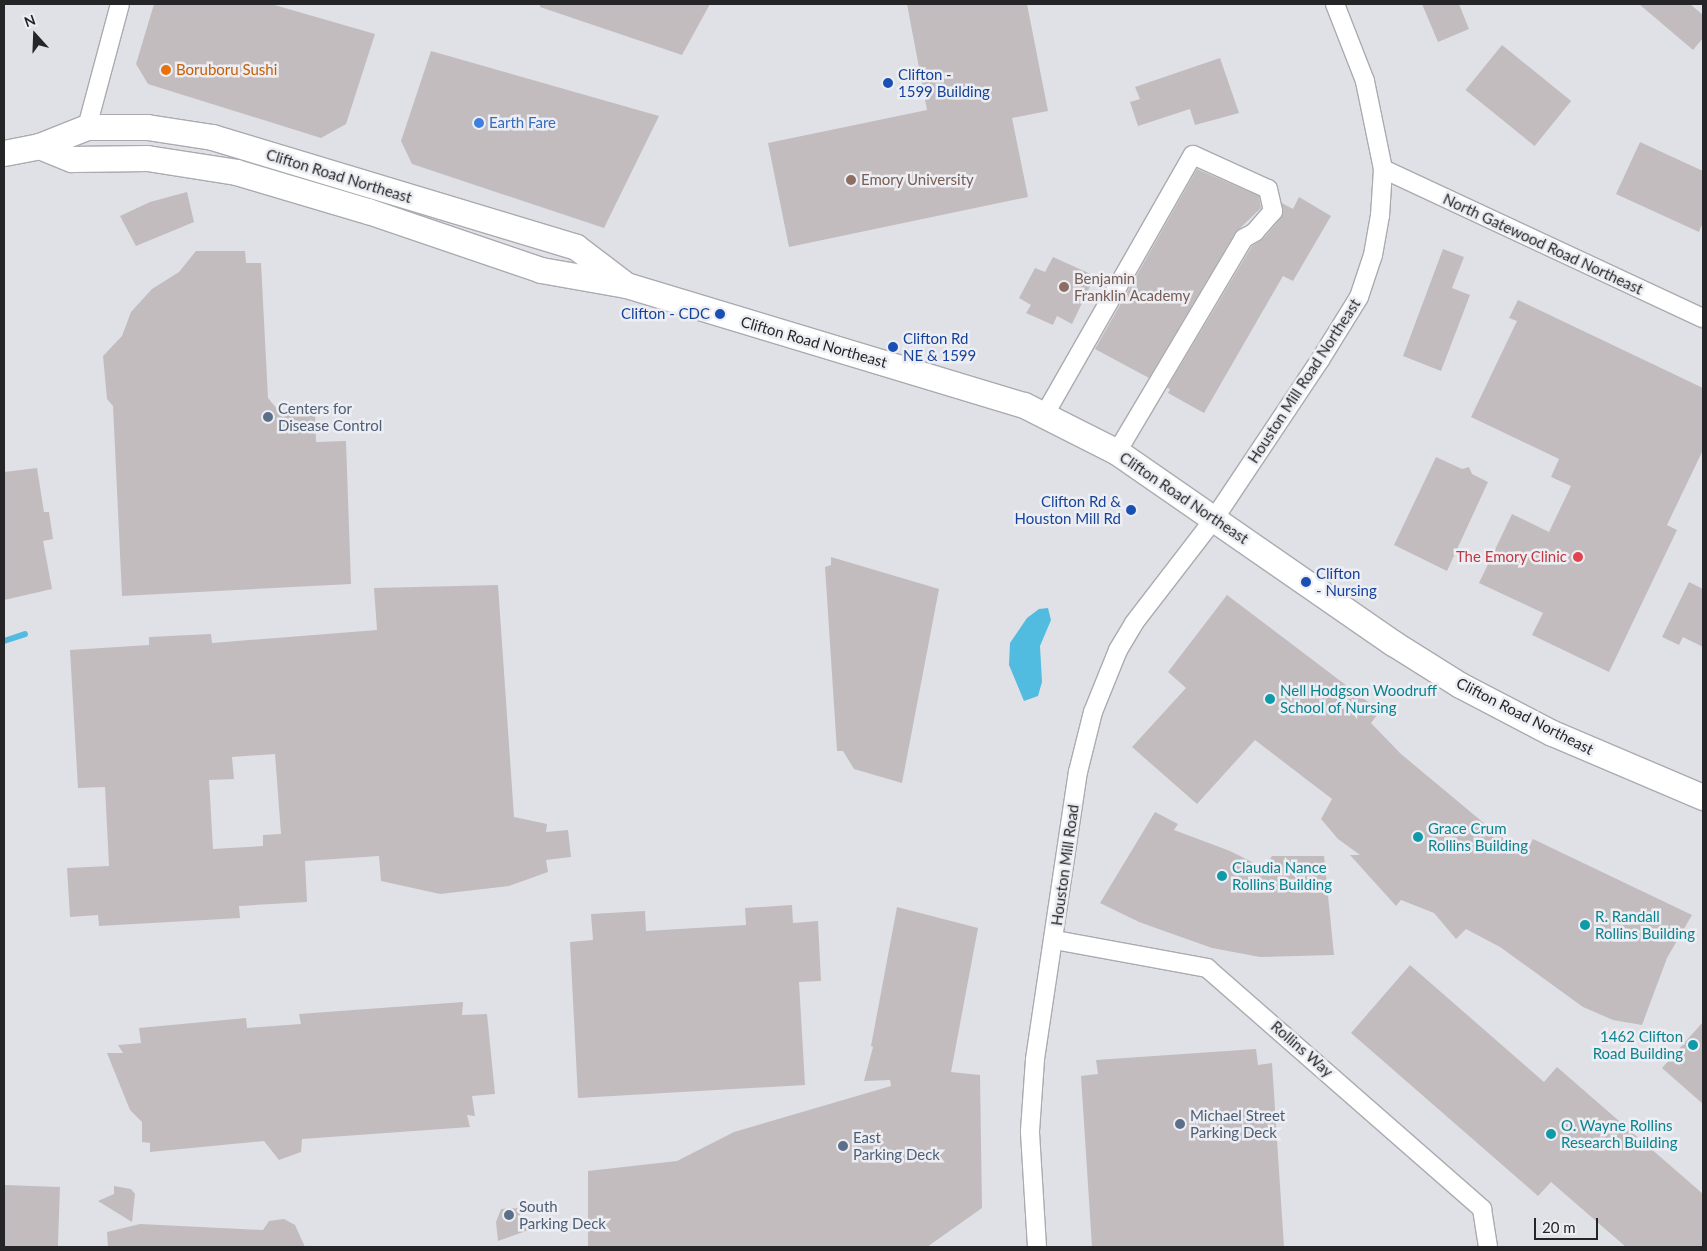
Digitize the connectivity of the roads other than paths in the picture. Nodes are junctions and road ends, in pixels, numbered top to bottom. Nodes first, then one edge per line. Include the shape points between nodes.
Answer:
1 (120, 4) edge
2 (1335, 4) edge
3 (87, 127) junction
4 (39, 146) junction
5 (4, 153) edge
6 (1383, 169) junction
7 (626, 284) junction
8 (1703, 318) edge
9 (1045, 414) junction
10 (1117, 452) junction
11 (1214, 519) junction
12 (1703, 797) edge
13 (1055, 940) junction
14 (1036, 1247) edge
15 (1488, 1247) edge

1 - 3 street
2 - 6 street, Houston Mill Road Northeast via 1365,81
3 - 4 main road, Clifton Road Northeast
3 - 7 main road, Clifton Road Northeast via 147,127 258,150 576,247
4 - 5 main road, Clifton Road Northeast
4 - 7 main road, Clifton Road Northeast via 72,159 147,158 236,172 368,211 541,270
6 - 8 street, North Gatewood Road Northeast
6 - 11 street, Houston Mill Road Northeast via 1380,216 1359,297
7 - 9 main road, Clifton Road Northeast via 966,385
9 - 10 main road, Clifton Road Northeast
9 - 10 street via 1193,155 1268,190 1273,211 1255,232 1244,238
10 - 11 main road, Clifton Road Northeast
11 - 12 main road, Clifton Road Northeast via 1393,643 1460,685 1552,733
11 - 13 street, Houston Mill Road via 1134,623 1118,650 1096,703 1078,772
13 - 14 street, Houston Mill Road via 1034,1059 1030,1131
13 - 15 street, Rollins Way via 1207,968 1482,1209

